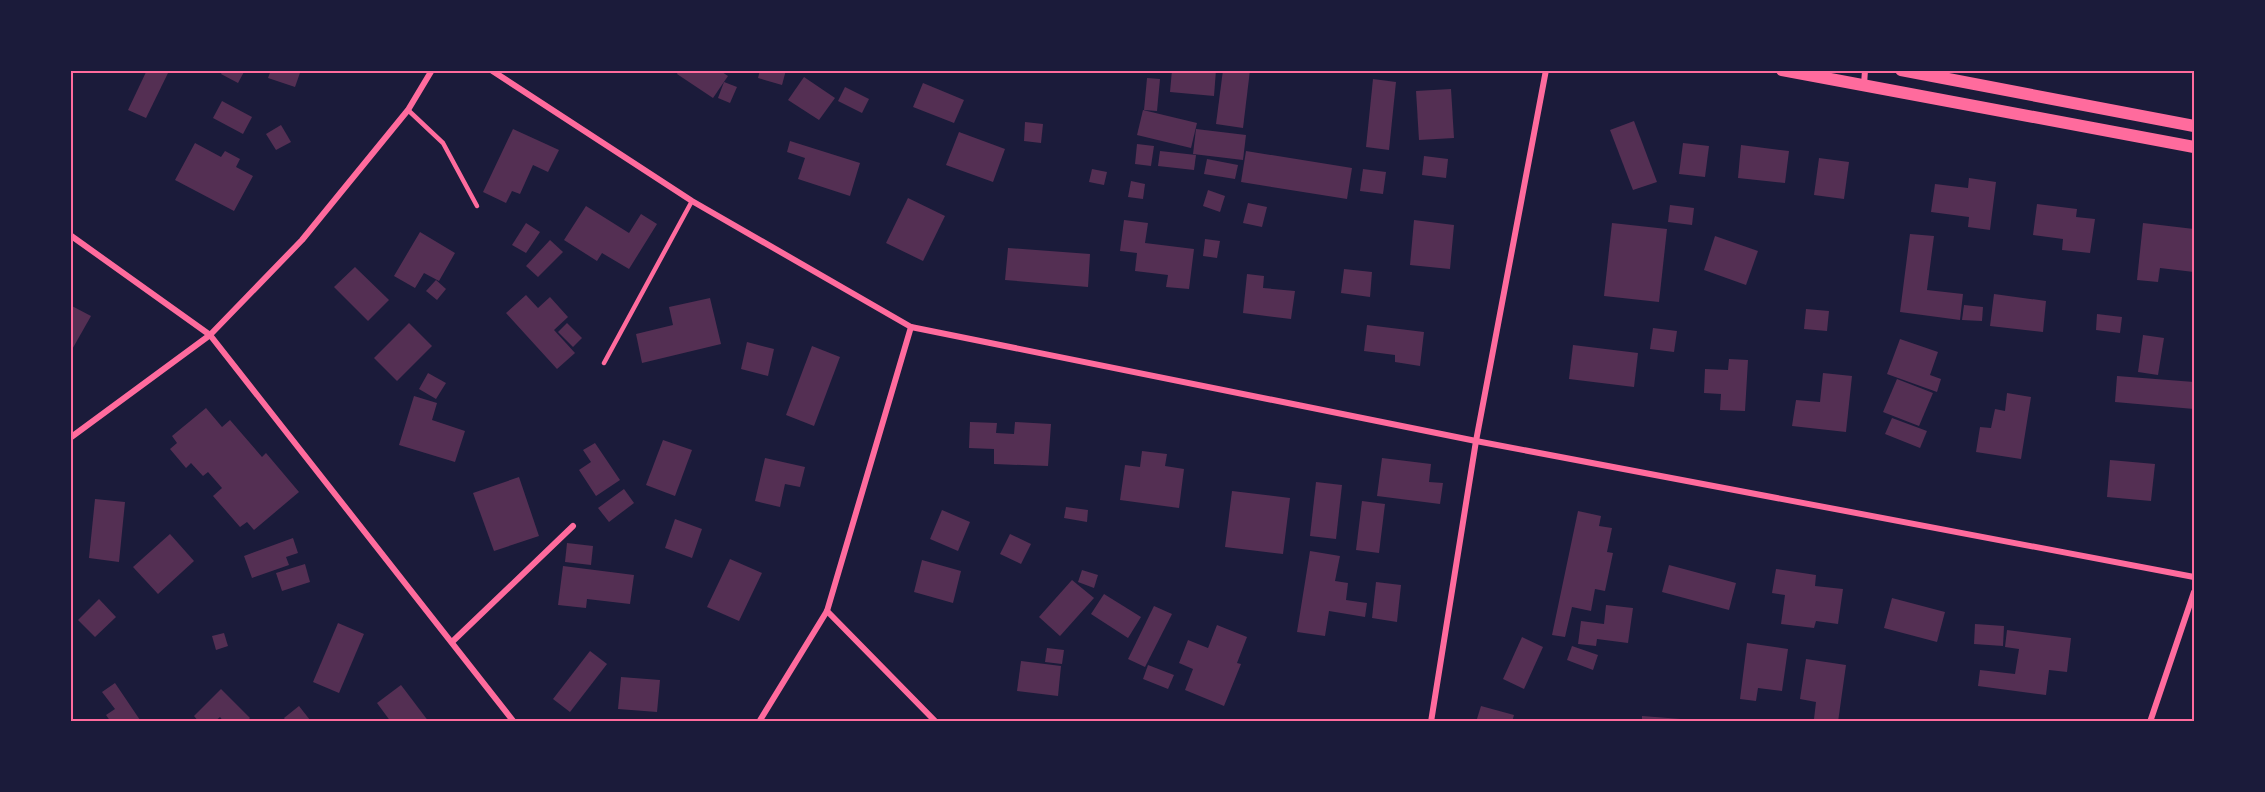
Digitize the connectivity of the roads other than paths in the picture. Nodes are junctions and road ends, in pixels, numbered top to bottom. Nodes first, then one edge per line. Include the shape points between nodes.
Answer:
1 (432, 70) edge
2 (491, 70) edge
3 (1546, 70) edge
4 (1782, 70) edge
5 (1865, 70) edge
6 (1901, 70) edge
7 (1864, 85) junction
8 (408, 110) junction
9 (2194, 126) edge
10 (2194, 147) edge
11 (692, 201) junction
12 (477, 206) dead end
13 (70, 235) edge
14 (911, 327) junction
15 (210, 335) junction
16 (604, 363) dead end
17 (70, 438) edge
18 (1476, 441) junction
19 (573, 526) dead end
20 (2194, 578) edge
21 (2194, 592) edge
22 (827, 611) junction
23 (452, 642) junction
24 (514, 722) edge
25 (759, 722) edge
26 (936, 722) edge
27 (1431, 722) edge
28 (2150, 722) edge

1 - 8 street
2 - 11 street
3 - 18 street
4 - 7 main road
5 - 7 street
6 - 9 main road
7 - 10 main road
8 - 12 lane via 443,143
8 - 15 street via 302,240
11 - 14 street
11 - 16 lane
13 - 15 street
14 - 18 street
14 - 22 street
15 - 17 street
15 - 23 street
18 - 20 street
18 - 27 street
19 - 23 street
21 - 28 street
22 - 25 street
22 - 26 street
23 - 24 street

